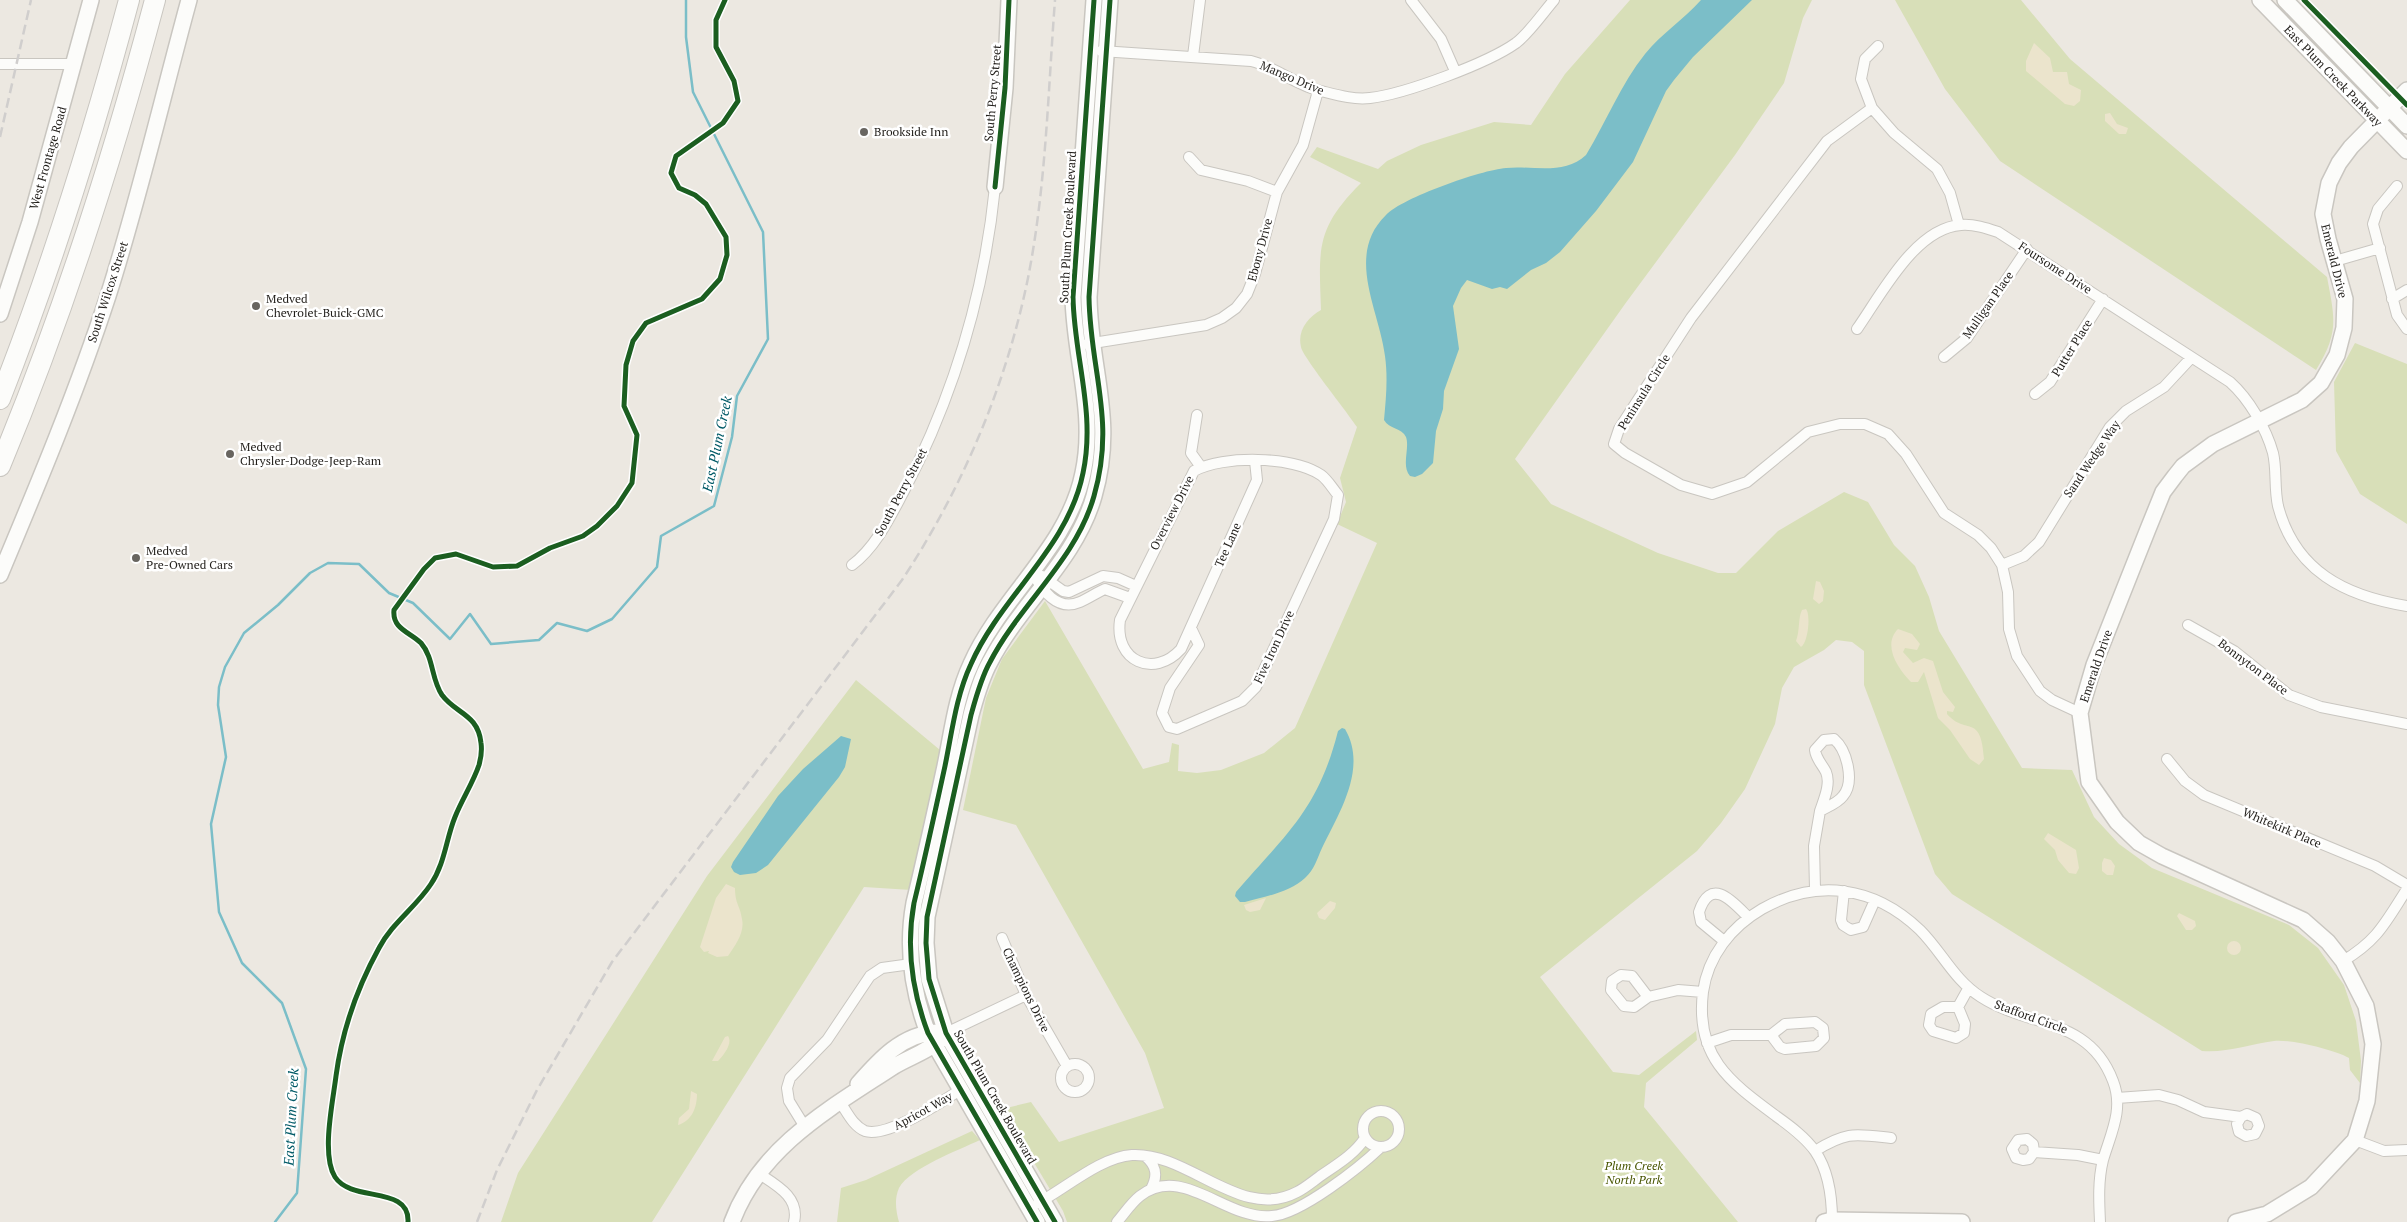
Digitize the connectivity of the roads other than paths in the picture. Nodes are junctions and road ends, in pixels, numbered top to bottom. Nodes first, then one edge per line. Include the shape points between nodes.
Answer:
1 (91, 0) edge
2 (129, 0) edge
3 (155, 0) edge
4 (189, 0) edge
5 (1009, 0) edge
6 (1094, 0) edge
7 (1110, 0) edge
8 (1200, 0) edge
9 (1410, 0) edge
10 (1554, 0) edge
11 (2260, 0) edge
12 (2286, 0) edge
13 (1878, 46) dead end
14 (1090, 50) junction
15 (1106, 51) junction
16 (1193, 56) junction
17 (0, 64) edge
18 (74, 64) junction
19 (1455, 71) junction
20 (2407, 90) edge
21 (1318, 91) junction
22 (2389, 107) junction
23 (1872, 108) junction
24 (2376, 120) junction
25 (2407, 126) edge
26 (2407, 151) edge
27 (1189, 157) dead end
28 (2397, 186) dead end
29 (995, 187) joint
30 (1277, 192) junction
31 (1959, 225) junction
32 (2380, 248) junction
33 (2027, 249) junction
34 (2335, 261) junction
35 (2407, 290) edge
36 (2103, 299) junction
37 (2392, 299) junction
38 (0, 314) edge
39 (1857, 329) dead end
40 (2407, 329) edge
41 (1092, 343) junction
42 (1076, 346) junction
43 (1944, 357) dead end
44 (2191, 358) junction
45 (2035, 394) dead end
46 (0, 400) edge
47 (1197, 415) dead end
48 (2258, 422) junction
49 (1255, 461) junction
50 (0, 466) edge
51 (1201, 467) junction
52 (852, 565) dead end
53 (2002, 566) junction
54 (1032, 572) junction
55 (0, 575) edge
56 (1045, 584) junction
57 (1136, 586) junction
58 (1130, 598) junction
59 (2407, 606) edge
60 (2188, 624) dead end
61 (1191, 628) junction
62 (2080, 713) junction
63 (2407, 724) edge
64 (2167, 758) dead end
65 (1820, 811) junction
66 (2407, 885) edge
67 (1815, 890) junction
68 (2407, 890) edge
69 (1844, 892) junction
70 (1875, 900) junction
71 (1748, 917) junction
72 (1002, 938) dead end
73 (1724, 941) junction
74 (2343, 962) junction
75 (911, 964) junction
76 (1968, 989) junction
77 (1703, 992) junction
78 (1026, 996) junction
79 (1648, 996) dead end
80 (1958, 1007) dead end
81 (946, 1033) junction
82 (1771, 1035) junction
83 (931, 1039) junction
84 (1707, 1043) junction
85 (1067, 1066) dead end
86 (960, 1090) junction
87 (2117, 1098) junction
88 (840, 1102) junction
89 (2241, 1117) dead end
90 (805, 1127) junction
91 (1365, 1138) junction
92 (1891, 1138) dead end
93 (2355, 1140) junction
94 (1380, 1147) junction
95 (2407, 1150) edge
96 (1815, 1151) junction
97 (2034, 1152) dead end
98 (1145, 1155) junction
99 (2103, 1160) junction
100 (758, 1173) junction
101 (1151, 1190) junction
102 (1043, 1200) junction
103 (1028, 1208) junction
104 (1828, 1221) edge
105 (732, 1222) edge
106 (794, 1222) edge
107 (1037, 1222) edge
108 (1055, 1222) edge
109 (1117, 1222) edge
110 (1962, 1222) edge
111 (2100, 1222) edge
112 (2236, 1222) edge

1 - 18 street, West Frontage Road
2 - 46 highway via 67,213
3 - 50 highway via 97,201
4 - 55 street, South Wilcox Street via 108,296 54,448
5 - 29 street, South Perry Street via 1005,88
6 - 14 street, South Plum Creek Boulevard
7 - 15 street, South Plum Creek Boulevard
8 - 16 street
9 - 19 street via 1441,39
10 - 19 street, Mango Drive via 1517,42 1490,58
11 - 24 street, East Plum Creek Parkway
12 - 22 street, East Plum Creek Parkway
13 - 23 street via 1865,59 1861,79
14 - 15 street, Mango Drive
14 - 42 street, South Plum Creek Boulevard via 1074,274
15 - 16 street, Mango Drive
15 - 41 street, South Plum Creek Boulevard via 1090,282
16 - 21 street, Mango Drive via 1265,64
17 - 18 street
18 - 38 street, West Frontage Road via 30,222
19 - 21 street, Mango Drive via 1394,93 1368,98
20 - 22 street, Emerald Drive
21 - 30 street, Ebony Drive via 1303,145
22 - 24 street, Emerald Drive
22 - 25 street, East Plum Creek Parkway
23 - 31 street via 1894,133 1937,169 1950,193
23 - 53 street, Peninsula Circle via 1827,141 1697,310 1619,429 1614,444 1681,485 1712,494 1747,482 1808,432 1840,424 1866,424 1888,434 1906,454 1944,513 1978,535
24 - 26 street, East Plum Creek Parkway
24 - 34 street, Emerald Drive via 2351,146 2330,183 2323,214
27 - 30 street via 1202,170
28 - 32 street via 2378,209 2373,224
29 - 52 street, South Perry Street via 978,295 947,400 895,508 865,556
30 - 41 street, Ebony Drive via 1255,274 1247,294 1236,308 1206,325
31 - 33 street, Foursome Drive via 1978,225 1998,232
31 - 39 street, Foursome Drive via 1925,239 1908,256
32 - 34 street
32 - 37 street
33 - 36 street, Foursome Drive
33 - 43 street, Mulligan Place via 1967,338
34 - 48 street, Emerald Drive via 2345,299 2344,328 2337,355 2322,383 2302,400
35 - 37 street
36 - 44 street, Foursome Drive
36 - 45 street, Putter Place via 2050,382
37 - 40 street via 2396,315
41 - 42 street, Ebony Drive
41 - 56 street, South Plum Creek Boulevard via 1104,414 1102,461 1087,516
42 - 54 street, South Plum Creek Boulevard via 1088,415 1083,476 1064,524
44 - 48 street, Foursome Drive via 2239,389
44 - 53 street, Sand Wedge Way via 2164,387 2126,411 2110,427 2039,542 2024,556
47 - 51 street, Overview Drive via 1191,453
48 - 59 street, Foursome Drive via 2273,453 2278,505 2300,552 2339,587 2360,596
48 - 62 street, Emerald Drive via 2198,454 2183,466 2163,492 2094,665
49 - 51 street via 1221,462
49 - 61 street, Tee Lane via 1258,480
49 - 61 street, Five Iron Drive via 1299,464 1322,475 1338,495 1334,519 1256,688 1242,701 1177,729 1168,727 1162,713 1170,688 1198,645
51 - 57 street, Overview Drive via 1194,472
53 - 62 street, Peninsula Circle via 2008,592 2009,629 2017,656 2040,691
54 - 56 street
54 - 75 street, South Plum Creek Boulevard via 982,642 962,687 913,909
56 - 57 street via 1069,592 1103,576
56 - 58 street via 1056,602 1069,605 1105,590
56 - 81 street, South Plum Creek Boulevard via 996,650 980,685 930,906 926,930 929,979
57 - 58 street, Overview Drive
58 - 61 street, Overview Drive via 1118,633 1125,652 1137,661 1154,665 1172,660
60 - 63 street, Bonnyton Place via 2228,646 2289,695 2321,707
62 - 74 street, Emerald Drive via 2089,782 2117,822 2134,838 2162,856 2302,920 2328,942
64 - 66 street, Whitekirk Place via 2185,781 2204,795 2375,866
65 - 65 street via 1842,799 1849,785 1848,767 1834,739 1824,740 1815,750 1828,781
65 - 67 street via 1814,846
67 - 69 street, Stafford Circle
67 - 71 street, Stafford Circle via 1792,895
68 - 74 street via 2374,939
69 - 70 street, Stafford Circle
69 - 70 street via 1841,920 1851,930 1863,927
70 - 76 street, Stafford Circle via 1920,930
71 - 73 street, Stafford Circle
71 - 73 street via 1728,896 1717,894 1708,899 1700,912 1701,922
72 - 78 street, Champions Drive
73 - 77 street, Stafford Circle via 1714,958
74 - 93 street, Emerald Drive via 2366,1006 2373,1044 2367,1101
75 - 83 street, South Plum Creek Boulevard via 916,999
75 - 90 street via 882,968 870,976 827,1040 790,1078 787,1088 789,1101
76 - 80 street
76 - 87 street, Stafford Circle via 1996,1006 2073,1032 2100,1058 2113,1081
77 - 79 street via 1678,990
77 - 84 street, Stafford Circle via 1702,1014
78 - 81 street
78 - 85 street, Champions Drive
81 - 83 street
81 - 102 street, South Plum Creek Boulevard
82 - 82 street via 1785,1049 1816,1046 1824,1038 1822,1028 1815,1022 1786,1024
82 - 84 street via 1731,1035
83 - 86 street, South Plum Creek Boulevard
83 - 88 street via 900,1044 888,1052
84 - 96 street, Stafford Circle via 1730,1082 1787,1123
86 - 88 street, Apricot Way via 888,1130 874,1132 855,1124
86 - 103 street, South Plum Creek Boulevard
87 - 89 street via 2159,1095 2204,1112
87 - 99 street, Stafford Circle via 2115,1125
88 - 90 street
90 - 100 street
91 - 94 street
91 - 94 street via 1363,1128 1368,1116 1380,1111 1389,1113 1397,1122 1399,1131 1393,1142
91 - 98 street via 1357,1150 1296,1193 1270,1200 1246,1198 1170,1162
92 - 96 street via 1852,1133
93 - 95 street via 2384,1151
93 - 112 street, Emerald Drive via 2311,1186 2267,1214
94 - 101 street via 1304,1205 1273,1216 1244,1213 1176,1185
96 - 104 street, Stafford Circle via 1832,1206
97 - 99 street
98 - 101 street via 1156,1170
98 - 102 street via 1121,1156 1106,1162
99 - 111 street, Stafford Circle via 2099,1189
100 - 105 street
100 - 106 street via 784,1191 793,1202
101 - 109 street via 1139,1197
102 - 103 street
102 - 108 street, South Plum Creek Boulevard
103 - 107 street, South Plum Creek Boulevard
104 - 110 street

